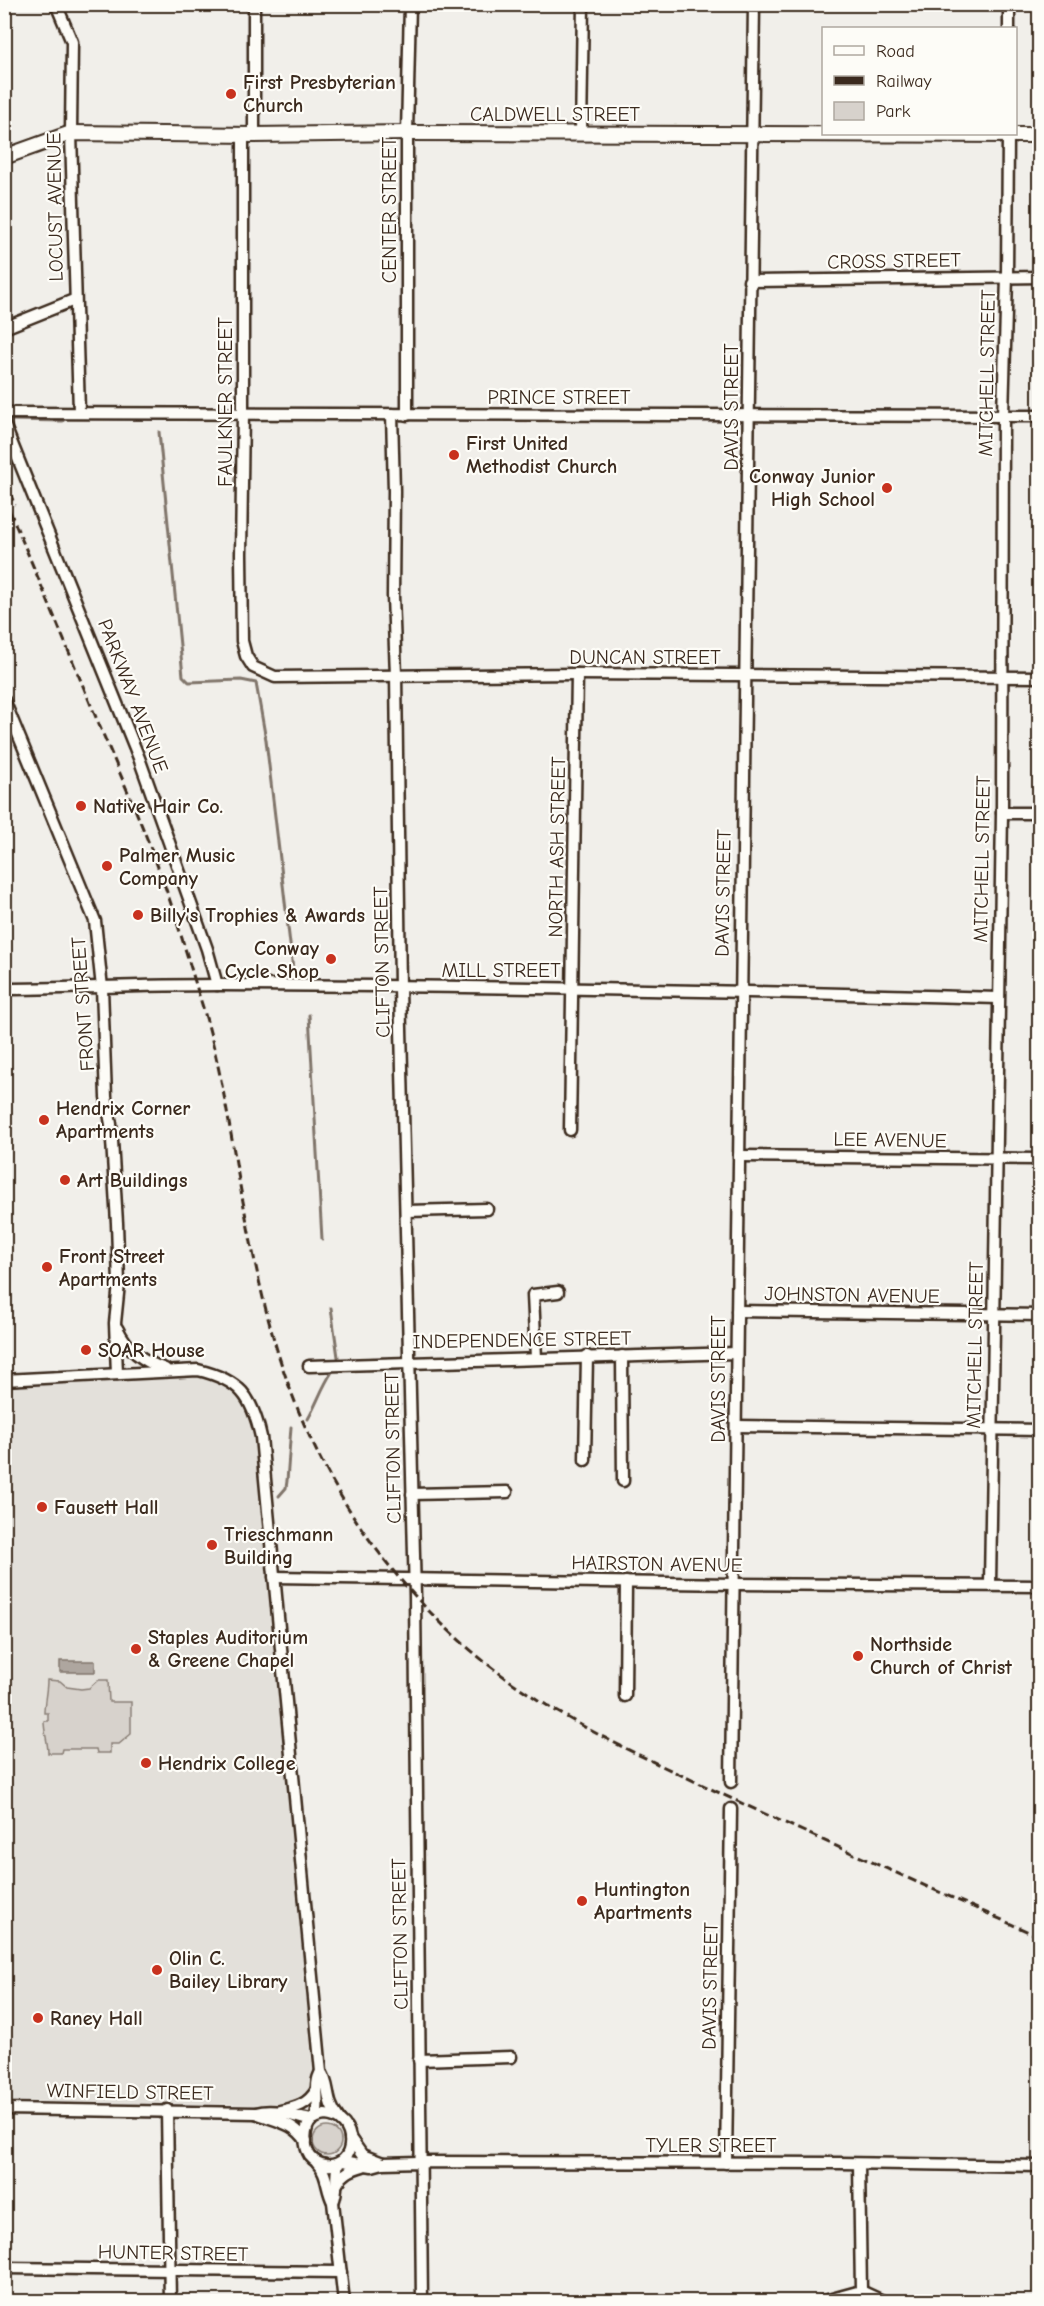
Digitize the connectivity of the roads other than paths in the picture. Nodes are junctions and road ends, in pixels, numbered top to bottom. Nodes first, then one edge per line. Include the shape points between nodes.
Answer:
1 (56, 4) edge
2 (254, 4) edge
3 (410, 4) edge
4 (583, 4) edge
5 (754, 4) edge
6 (1009, 4) edge
7 (1009, 27) edge
8 (71, 133) junction
9 (407, 133) junction
10 (581, 134) junction
11 (1017, 134) edge
12 (249, 135) junction
13 (752, 135) junction
14 (822, 135) edge
15 (1008, 135) edge
16 (1040, 135) edge
17 (4, 157) edge
18 (1007, 277) junction
19 (1040, 277) edge
20 (749, 281) junction
21 (75, 300) junction
22 (4, 328) edge
23 (79, 412) junction
24 (4, 413) edge
25 (243, 413) junction
26 (392, 414) junction
27 (750, 414) junction
28 (406, 415) junction
29 (1003, 416) junction
30 (1040, 416) edge
31 (4, 424) edge
32 (253, 667) joint
33 (577, 674) junction
34 (396, 675) junction
35 (744, 675) junction
36 (1002, 676) junction
37 (1040, 677) edge
38 (4, 700) edge
39 (1002, 813) junction
40 (1040, 813) edge
41 (217, 985) junction
42 (102, 988) junction
43 (400, 988) junction
44 (573, 988) junction
45 (4, 989) edge
46 (740, 991) junction
47 (998, 999) junction
48 (570, 1130) dead end
49 (740, 1156) junction
50 (995, 1159) junction
51 (1040, 1159) edge
52 (487, 1209) dead end
53 (407, 1211) junction
54 (558, 1292) dead end
55 (737, 1311) junction
56 (993, 1315) junction
57 (1040, 1315) edge
58 (115, 1323) junction
59 (736, 1353) junction
60 (587, 1356) junction
61 (622, 1356) junction
62 (536, 1358) junction
63 (410, 1361) junction
64 (309, 1365) dead end
65 (171, 1371) junction
66 (117, 1374) junction
67 (4, 1380) edge
68 (736, 1426) junction
69 (992, 1430) junction
70 (1040, 1430) edge
71 (585, 1460) dead end
72 (623, 1481) dead end
73 (507, 1492) dead end
74 (412, 1494) junction
75 (274, 1577) junction
76 (414, 1578) junction
77 (626, 1582) junction
78 (734, 1584) junction
79 (990, 1585) junction
80 (1040, 1586) edge
81 (625, 1696) dead end
82 (731, 1782) dead end
83 (730, 1809) dead end
84 (511, 2057) dead end
85 (419, 2060) junction
86 (321, 2072) junction
87 (317, 2089) junction
88 (4, 2109) edge
89 (167, 2110) junction
90 (280, 2111) junction
91 (256, 2113) junction
92 (339, 2118) junction
93 (313, 2119) junction
94 (350, 2138) junction
95 (306, 2141) junction
96 (315, 2161) junction
97 (340, 2162) junction
98 (420, 2162) junction
99 (383, 2163) junction
100 (726, 2163) junction
101 (859, 2164) junction
102 (364, 2166) junction
103 (1040, 2166) edge
104 (337, 2184) junction
105 (333, 2202) junction
106 (4, 2268) edge
107 (170, 2271) junction
108 (341, 2272) junction
109 (861, 2291) junction
110 (170, 2301) edge
111 (344, 2301) edge
112 (422, 2301) edge
113 (821, 2301) edge
114 (885, 2301) edge

1 - 8 street, LOCUST AVENUE via 72,42
2 - 12 street, FAULKNER STREET
3 - 9 street, CENTER STREET
4 - 10 street
5 - 13 street, DAVIS STREET
6 - 7 street
8 - 12 main road, CALDWELL STREET
8 - 17 main road
8 - 21 street, LOCUST AVENUE
9 - 10 main road, CALDWELL STREET
9 - 12 main road, CALDWELL STREET
9 - 28 street, CENTER STREET
10 - 13 main road, CALDWELL STREET
11 - 16 main road, CALDWELL STREET
12 - 25 street, FAULKNER STREET
13 - 14 main road, CALDWELL STREET
13 - 20 street, DAVIS STREET
15 - 18 street, MITCHELL STREET
18 - 19 street, CROSS STREET
18 - 20 street, CROSS STREET
18 - 29 street, MITCHELL STREET
20 - 27 street, DAVIS STREET
21 - 22 street
21 - 23 street, LOCUST AVENUE
23 - 24 street, PRINCE STREET
23 - 25 street, PRINCE STREET
25 - 26 street, PRINCE STREET
25 - 32 street, FAULKNER STREET via 242,641
26 - 28 street, PRINCE STREET
26 - 34 street, CLIFTON STREET
27 - 28 street, PRINCE STREET
27 - 29 street, PRINCE STREET
27 - 35 street, DAVIS STREET
29 - 30 street, PRINCE STREET
29 - 36 street, MITCHELL STREET
31 - 41 street, PARKWAY AVENUE via 139,758
32 - 34 street, DUNCAN STREET via 275,676
33 - 34 street, DUNCAN STREET
33 - 35 street, DUNCAN STREET
33 - 44 street, NORTH ASH STREET
34 - 43 street, CLIFTON STREET
35 - 36 street, DUNCAN STREET
35 - 46 street, DAVIS STREET
36 - 37 street, DUNCAN STREET
36 - 39 street, MITCHELL STREET
38 - 42 street, FRONT STREET via 88,899 95,921
39 - 40 street
39 - 47 street, MITCHELL STREET
41 - 42 street, MILL STREET
41 - 43 street, MILL STREET
42 - 45 street, MILL STREET
42 - 58 street, FRONT STREET via 117,1225 119,1284
43 - 44 street, MILL STREET
43 - 53 street, CLIFTON STREET
44 - 46 street, MILL STREET
44 - 48 street, NORTH ASH STREET
46 - 47 street, MILL STREET
46 - 49 street, DAVIS STREET
47 - 50 street, MITCHELL STREET
49 - 50 street, LEE AVENUE
49 - 55 street, DAVIS STREET
50 - 51 street, LEE AVENUE
50 - 56 street, MITCHELL STREET
52 - 53 street
53 - 63 street, CLIFTON STREET
54 - 62 street via 532,1295
55 - 56 street, JOHNSTON AVENUE
55 - 59 street, DAVIS STREET
56 - 57 street, JOHNSTON AVENUE
56 - 69 street, MITCHELL STREET
58 - 65 street via 133,1352
58 - 66 street, FRONT STREET
59 - 61 street, INDEPENDENCE STREET
59 - 68 street, DAVIS STREET
60 - 61 street, INDEPENDENCE STREET
60 - 62 street, INDEPENDENCE STREET
60 - 71 street
61 - 72 street
62 - 63 street, INDEPENDENCE STREET
63 - 64 street, INDEPENDENCE STREET
63 - 74 street, CLIFTON STREET
65 - 66 street
65 - 75 street via 198,1370 219,1375 237,1385 256,1414
66 - 67 street
68 - 69 street
68 - 78 street, DAVIS STREET
69 - 70 street
69 - 79 street, MITCHELL STREET
73 - 74 street
74 - 76 street, CLIFTON STREET
75 - 76 street, HAIRSTON AVENUE
75 - 86 street
76 - 77 street, HAIRSTON AVENUE
76 - 85 street, CLIFTON STREET
77 - 78 street, HAIRSTON AVENUE
77 - 81 street
78 - 79 street, HAIRSTON AVENUE
78 - 82 street, DAVIS STREET
79 - 80 street, HAIRSTON AVENUE
83 - 100 street, DAVIS STREET
84 - 85 street
85 - 98 street, CLIFTON STREET
86 - 87 street
86 - 92 street via 331,2108
87 - 90 street via 302,2106
87 - 93 street via 319,2104
88 - 89 street, WINFIELD STREET
89 - 91 street, WINFIELD STREET
89 - 107 street
90 - 91 street, WINFIELD STREET
90 - 93 street, WINFIELD STREET via 294,2118
91 - 95 street, WINFIELD STREET via 290,2124
92 - 93 street via 325,2115
92 - 94 street
93 - 95 street
94 - 97 street via 349,2149
94 - 99 street via 362,2155
95 - 96 street
96 - 97 street
96 - 105 street via 325,2174
97 - 102 street, TYLER STREET
97 - 104 street
98 - 99 street, TYLER STREET
98 - 100 street, TYLER STREET
98 - 112 street, CLIFTON STREET
99 - 102 street, TYLER STREET
100 - 101 street, TYLER STREET
101 - 103 street, TYLER STREET
101 - 109 street
102 - 104 street via 351,2169
104 - 105 street
105 - 108 street
106 - 107 street, HUNTER STREET
107 - 108 street, HUNTER STREET
107 - 110 street
108 - 111 street
109 - 113 street
109 - 114 street

